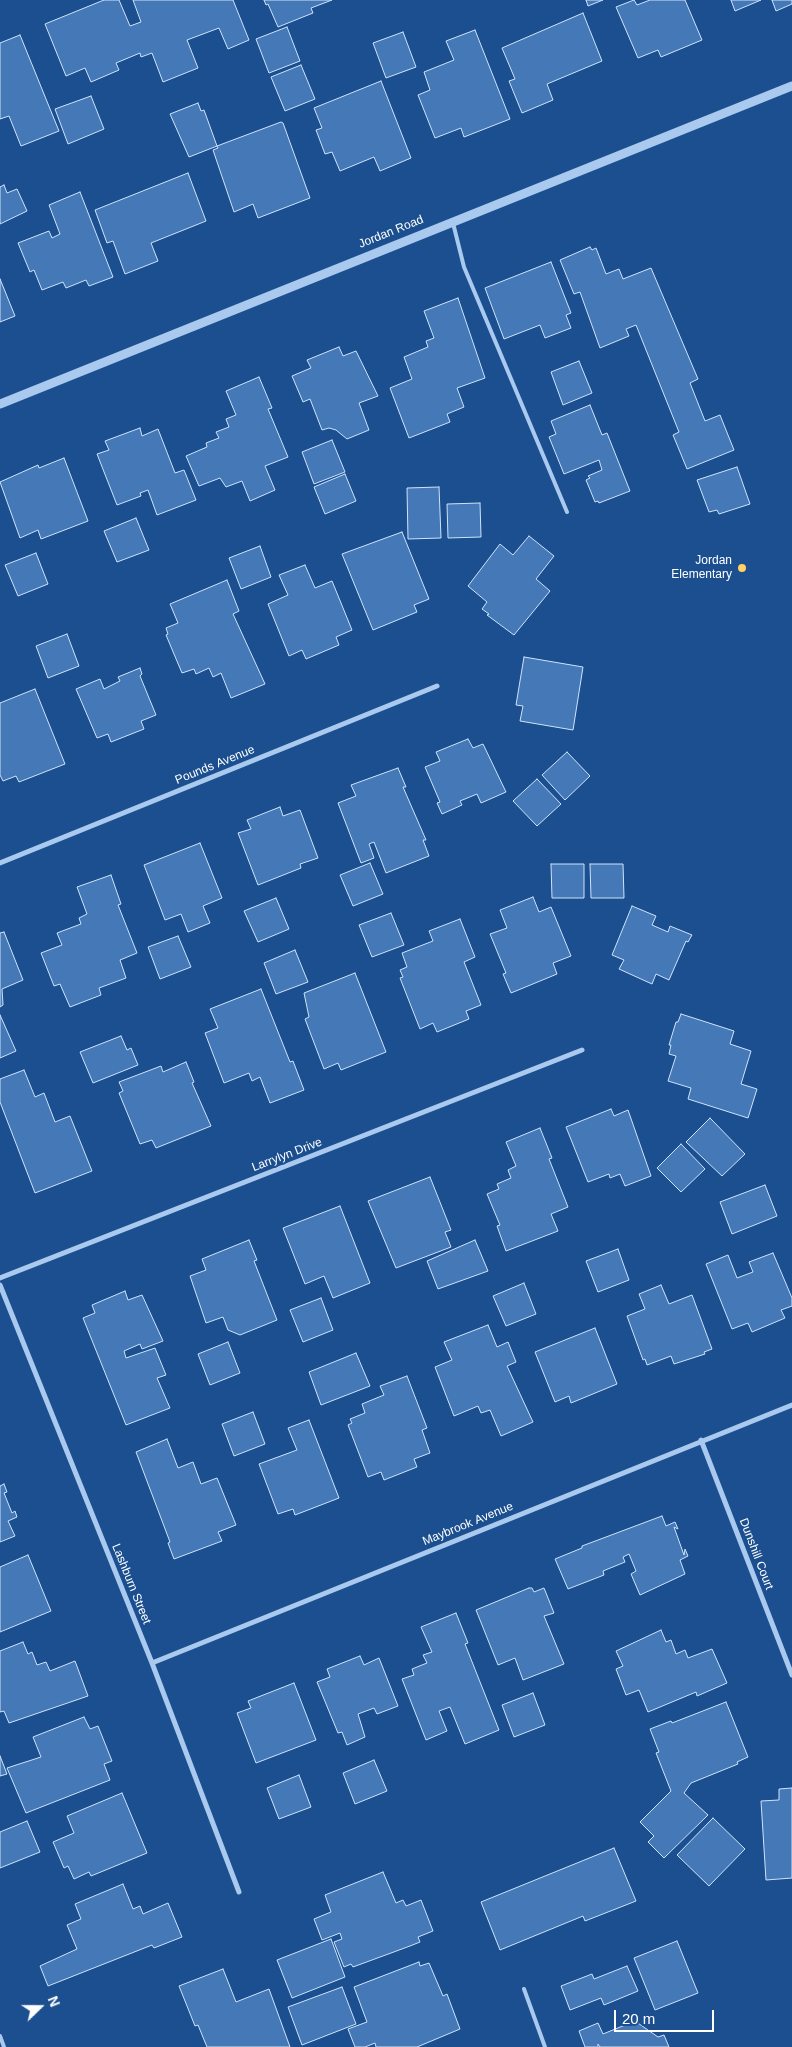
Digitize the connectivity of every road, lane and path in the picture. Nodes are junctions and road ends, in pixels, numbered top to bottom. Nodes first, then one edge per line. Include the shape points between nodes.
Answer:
1 (792, 86) edge
2 (452, 221) junction
3 (0, 404) edge
4 (567, 512) dead end
5 (437, 686) dead end
6 (0, 863) edge
7 (582, 1050) dead end
8 (0, 1278) edge
9 (0, 1285) edge
10 (792, 1405) edge
11 (701, 1440) junction
12 (152, 1663) junction
13 (792, 1675) edge
14 (239, 1892) dead end
15 (524, 1990) dead end
16 (0, 2036) edge
17 (4, 2047) edge
18 (545, 2047) edge

1 - 2 street, Jordan Road
2 - 3 street, Jordan Road
2 - 4 lane via 464,268
5 - 6 street, Pounds Avenue
7 - 8 street, Larrylyn Drive
9 - 12 street, Lashburn Street
10 - 11 street, Maybrook Avenue
11 - 12 street, Maybrook Avenue
11 - 13 street, Dunshill Court
12 - 14 street, Lashburn Street
15 - 18 lane
16 - 17 lane

